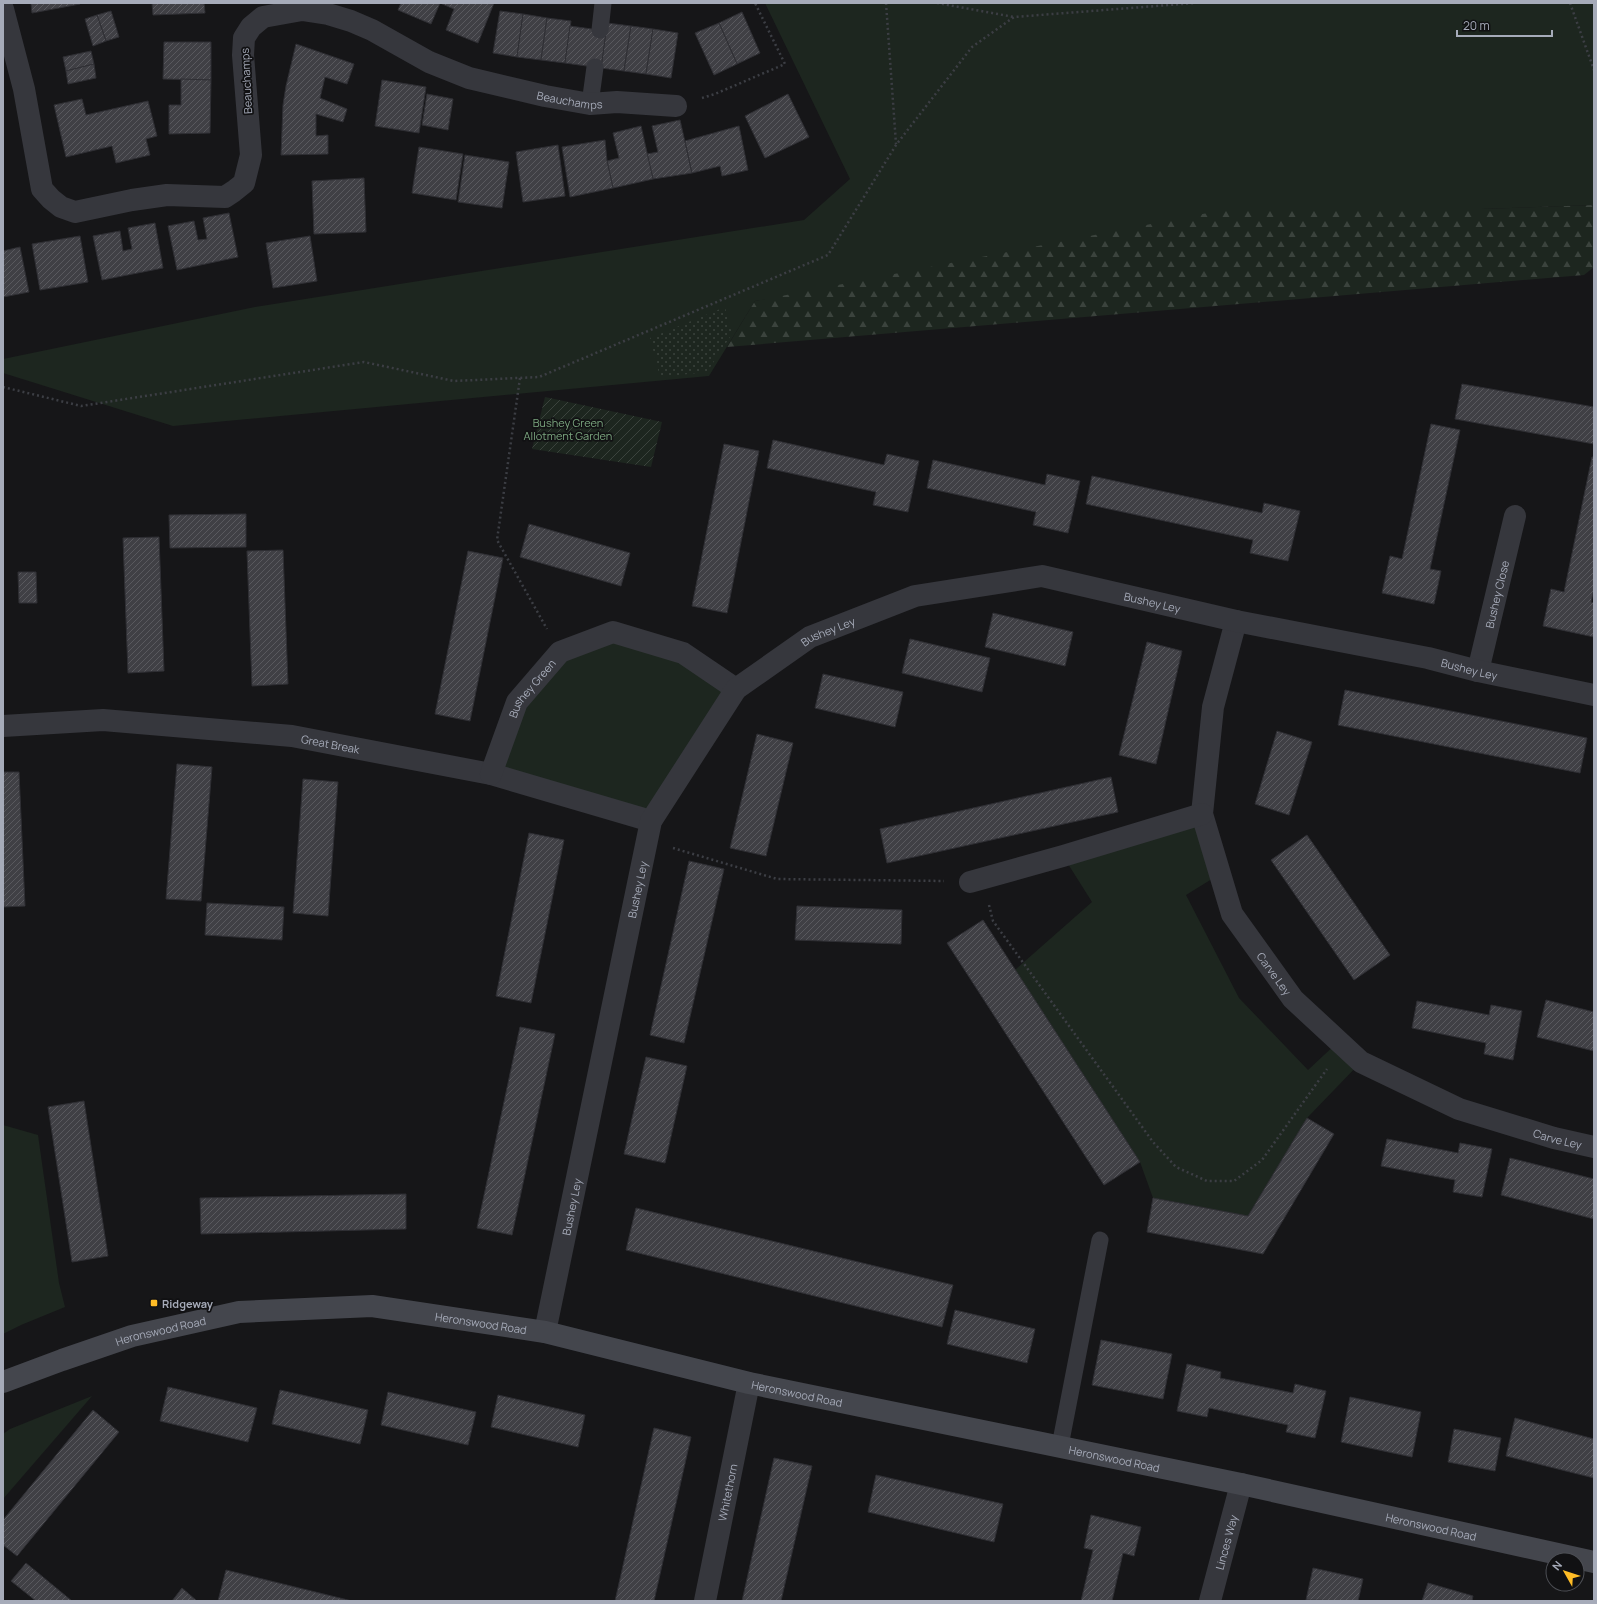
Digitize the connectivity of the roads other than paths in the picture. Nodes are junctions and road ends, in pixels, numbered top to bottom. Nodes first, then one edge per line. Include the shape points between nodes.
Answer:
1 (603, 3) edge
2 (3, 9) edge
3 (600, 30) dead end
4 (595, 67) dead end
5 (590, 104) junction
6 (676, 106) road end
7 (1515, 516) dead end
8 (1236, 621) junction
9 (1478, 671) junction
10 (736, 689) junction
11 (1594, 695) edge
12 (3, 726) edge
13 (491, 774) junction
14 (1202, 814) junction
15 (649, 830) junction
16 (975, 880) road end
17 (1594, 1147) edge
18 (1100, 1240) dead end
19 (545, 1332) junction
20 (3, 1382) edge
21 (749, 1383) junction
22 (1060, 1446) junction
23 (1241, 1484) junction
24 (1594, 1562) edge
25 (705, 1601) edge
26 (1210, 1601) edge

1 - 3 lane
2 - 5 street, Beauchamps via 24,89 42,189 61,207 75,212 167,195 225,197 239,187 244,182 251,155 243,55 244,38 251,27 264,17 280,13 302,10 328,14 372,30 429,62 470,78
4 - 5 lane
5 - 6 street, Beauchamps via 617,102
7 - 9 street, Bushey Close
8 - 9 street, Bushey Ley via 1428,658
8 - 10 street, Bushey Ley via 1042,576 915,596 810,637
8 - 14 street, Carve Ley via 1213,707
9 - 11 street, Bushey Ley
10 - 13 street, Bushey Green via 683,653 613,632 560,652 517,702
10 - 15 street, Bushey Ley
12 - 13 street, Great Break via 103,720 292,736
13 - 15 street, Great Break
14 - 16 street
14 - 17 street, Carve Ley via 1232,914 1293,999 1361,1062 1459,1108 1554,1138
15 - 19 street, Bushey Ley
18 - 22 lane
19 - 20 street, Heronswood Road via 372,1306 239,1312 132,1336
19 - 21 street, Heronswood Road
21 - 22 street, Heronswood Road
21 - 25 street, Whitethorn
22 - 23 street, Heronswood Road
23 - 24 street, Heronswood Road
23 - 26 street, Linces Way

